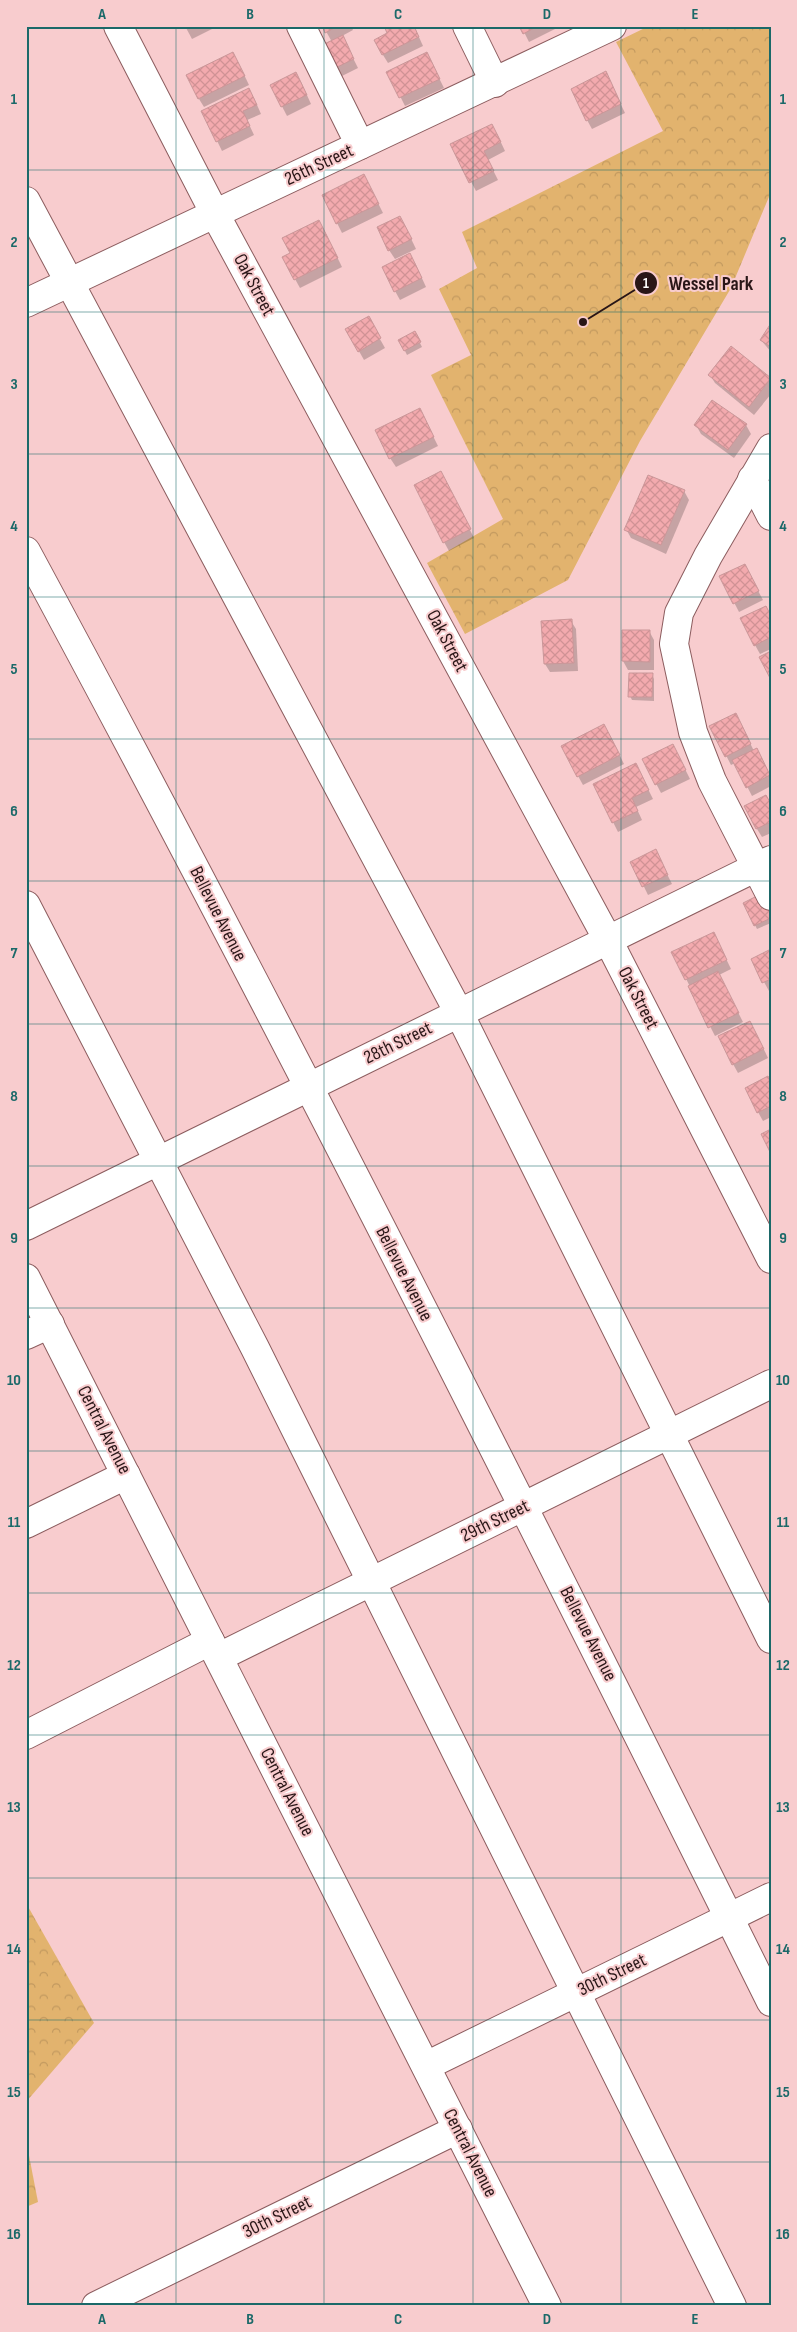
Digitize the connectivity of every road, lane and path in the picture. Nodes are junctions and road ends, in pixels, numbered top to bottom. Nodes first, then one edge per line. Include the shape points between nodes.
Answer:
1 (118, 26) edge
2 (301, 26) edge
3 (467, 26) edge
4 (612, 26) edge
5 (495, 83) junction
6 (360, 145) junction
7 (26, 201) edge
8 (215, 214) junction
9 (68, 282) junction
10 (26, 303) edge
11 (771, 448) edge
12 (752, 479) junction
13 (771, 516) edge
14 (26, 551) edge
15 (763, 863) edge
16 (771, 896) edge
17 (26, 905) edge
18 (608, 940) junction
19 (459, 1013) junction
20 (308, 1087) junction
21 (158, 1161) junction
22 (26, 1226) edge
23 (771, 1259) edge
24 (26, 1278) edge
25 (38, 1330) edge
26 (771, 1384) edge
27 (669, 1435) junction
28 (126, 1475) junction
29 (524, 1507) junction
30 (26, 1524) edge
31 (371, 1582) junction
32 (771, 1639) edge
33 (214, 1649) junction
34 (26, 1735) edge
35 (771, 1897) edge
36 (729, 1918) junction
37 (576, 1993) junction
38 (771, 2002) edge
39 (426, 2066) junction
40 (458, 2129) junction
41 (96, 2306) edge
42 (547, 2306) edge
43 (732, 2306) edge

1 - 8 street, Oak Street
2 - 6 street
3 - 5 street
4 - 5 street, 26th Street
5 - 6 street, 26th Street
6 - 8 street, 26th Street
7 - 9 street
8 - 9 street, 26th Street
8 - 18 street, Oak Street
9 - 10 street, 26th Street
9 - 19 street
11 - 12 street
12 - 13 street
12 - 15 street via 679,613 674,644 693,732 712,781
14 - 20 street, Bellevue Avenue
15 - 16 street
15 - 18 street, 28th Street
17 - 21 street
18 - 19 street, 28th Street
18 - 23 street, Oak Street
19 - 20 street, 28th Street
19 - 27 street
20 - 21 street, 28th Street
20 - 29 street, Bellevue Avenue
21 - 22 street, 28th Street
21 - 31 street
24 - 25 street, Central Avenue
25 - 28 street, Central Avenue
26 - 27 street, 29th Street
27 - 29 street, 29th Street
27 - 32 street
28 - 30 street
28 - 33 street, Central Avenue
29 - 31 street, 29th Street
29 - 36 street, Bellevue Avenue
31 - 33 street, 29th Street
31 - 37 street
33 - 34 street, 29th Street
33 - 39 street, Central Avenue
35 - 36 street, 30th Street
36 - 37 street, 30th Street
36 - 38 street, Bellevue Avenue
37 - 39 street, 30th Street
37 - 43 street
39 - 40 street, Central Avenue
40 - 41 street, 30th Street
40 - 42 street, Central Avenue

